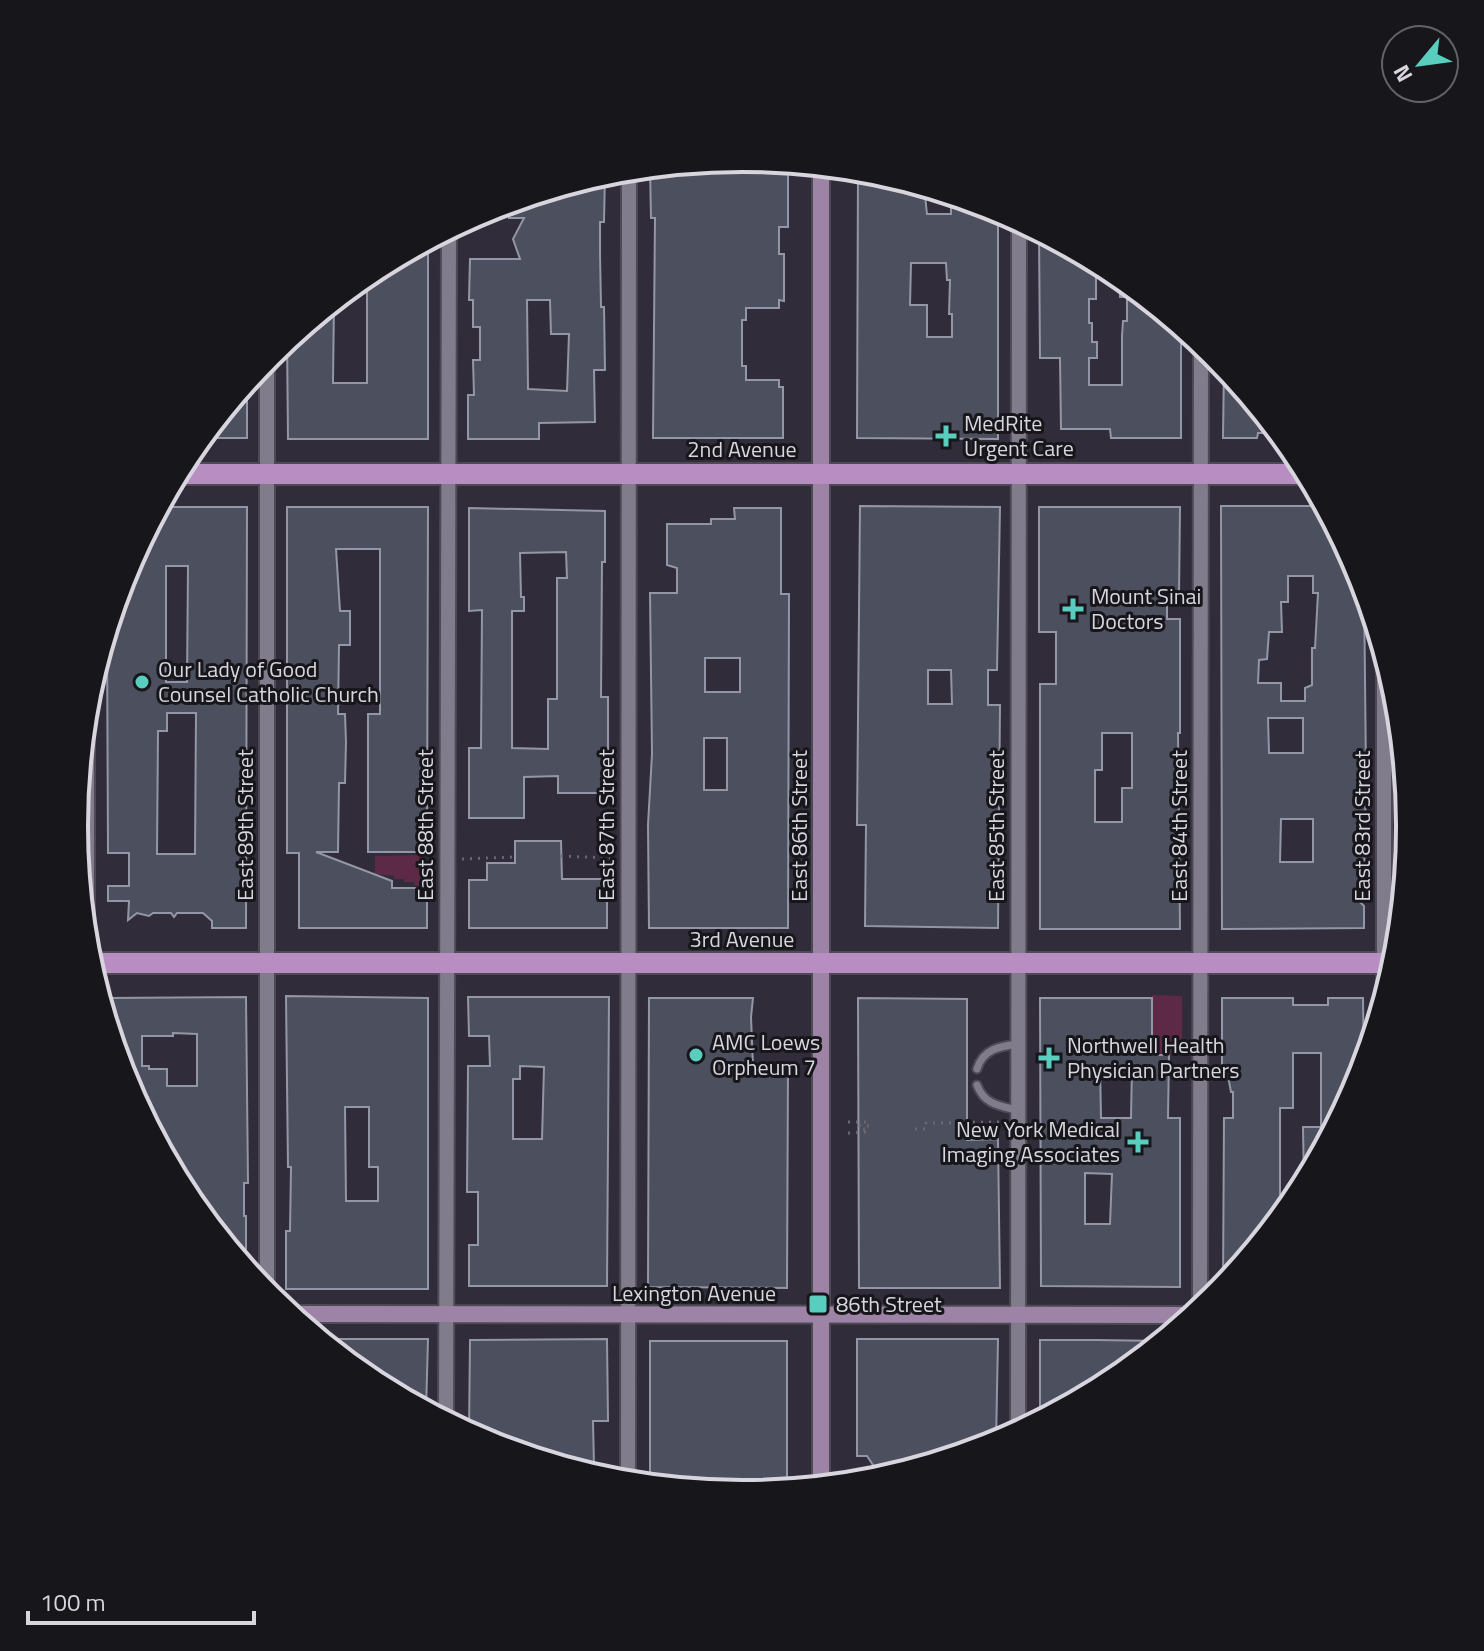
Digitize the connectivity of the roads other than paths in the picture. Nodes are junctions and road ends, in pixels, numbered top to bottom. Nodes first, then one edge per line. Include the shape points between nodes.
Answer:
1 (821, 176) edge
2 (629, 182) edge
3 (1019, 233) edge
4 (449, 241) edge
5 (1201, 360) edge
6 (267, 376) edge
7 (449, 473) junction
8 (628, 473) junction
9 (1019, 473) junction
10 (191, 474) edge
11 (267, 474) junction
12 (821, 474) junction
13 (1201, 474) junction
14 (1293, 474) edge
15 (1385, 710) edge
16 (1388, 921) edge
17 (103, 963) edge
18 (267, 963) junction
19 (447, 963) junction
20 (628, 963) junction
21 (820, 963) junction
22 (1018, 963) junction
23 (1201, 963) junction
24 (1381, 963) edge
25 (1019, 1044) junction
26 (977, 1069) dead end
27 (977, 1085) dead end
28 (1019, 1110) junction
29 (267, 1275) edge
30 (1200, 1292) edge
31 (308, 1314) edge
32 (446, 1314) junction
33 (628, 1314) junction
34 (820, 1314) junction
35 (1018, 1314) junction
36 (1175, 1315) edge
37 (446, 1408) edge
38 (1018, 1418) edge
39 (628, 1469) edge
40 (821, 1475) edge

1 - 12 main road, East 86th Street
2 - 8 street, East 87th Street
3 - 9 street, East 85th Street
4 - 7 street, East 88th Street
5 - 13 street, East 84th Street
6 - 11 street, East 89th Street
7 - 8 main road, 2nd Avenue
7 - 11 main road, 2nd Avenue
7 - 19 street, East 88th Street
8 - 12 main road, 2nd Avenue
8 - 20 street, East 87th Street
9 - 12 main road, 2nd Avenue
9 - 13 main road, 2nd Avenue
9 - 22 street, East 85th Street
10 - 11 main road, 2nd Avenue
11 - 18 street, East 89th Street
12 - 21 main road, East 86th Street
13 - 14 main road, 2nd Avenue
13 - 23 street, East 84th Street
15 - 16 street, East 83rd Street
17 - 18 main road, 3rd Avenue
18 - 19 main road, 3rd Avenue
18 - 29 street, East 89th Street
19 - 20 main road, 3rd Avenue
19 - 32 street, East 88th Street
20 - 21 main road, 3rd Avenue
20 - 33 street, East 87th Street
21 - 22 main road, 3rd Avenue
21 - 34 main road, East 86th Street
22 - 23 main road, 3rd Avenue
22 - 25 street, East 85th Street
23 - 24 main road, 3rd Avenue
23 - 30 street, East 84th Street
25 - 26 lane via 987,1053
25 - 28 street, East 85th Street
27 - 28 lane via 986,1100
28 - 35 street, East 85th Street
31 - 32 main road, Lexington Avenue
32 - 33 main road, Lexington Avenue
32 - 37 street, East 88th Street
33 - 34 main road, Lexington Avenue
33 - 39 street, East 87th Street
34 - 35 main road, Lexington Avenue
34 - 40 main road, East 86th Street
35 - 36 main road, Lexington Avenue
35 - 38 street, East 85th Street

